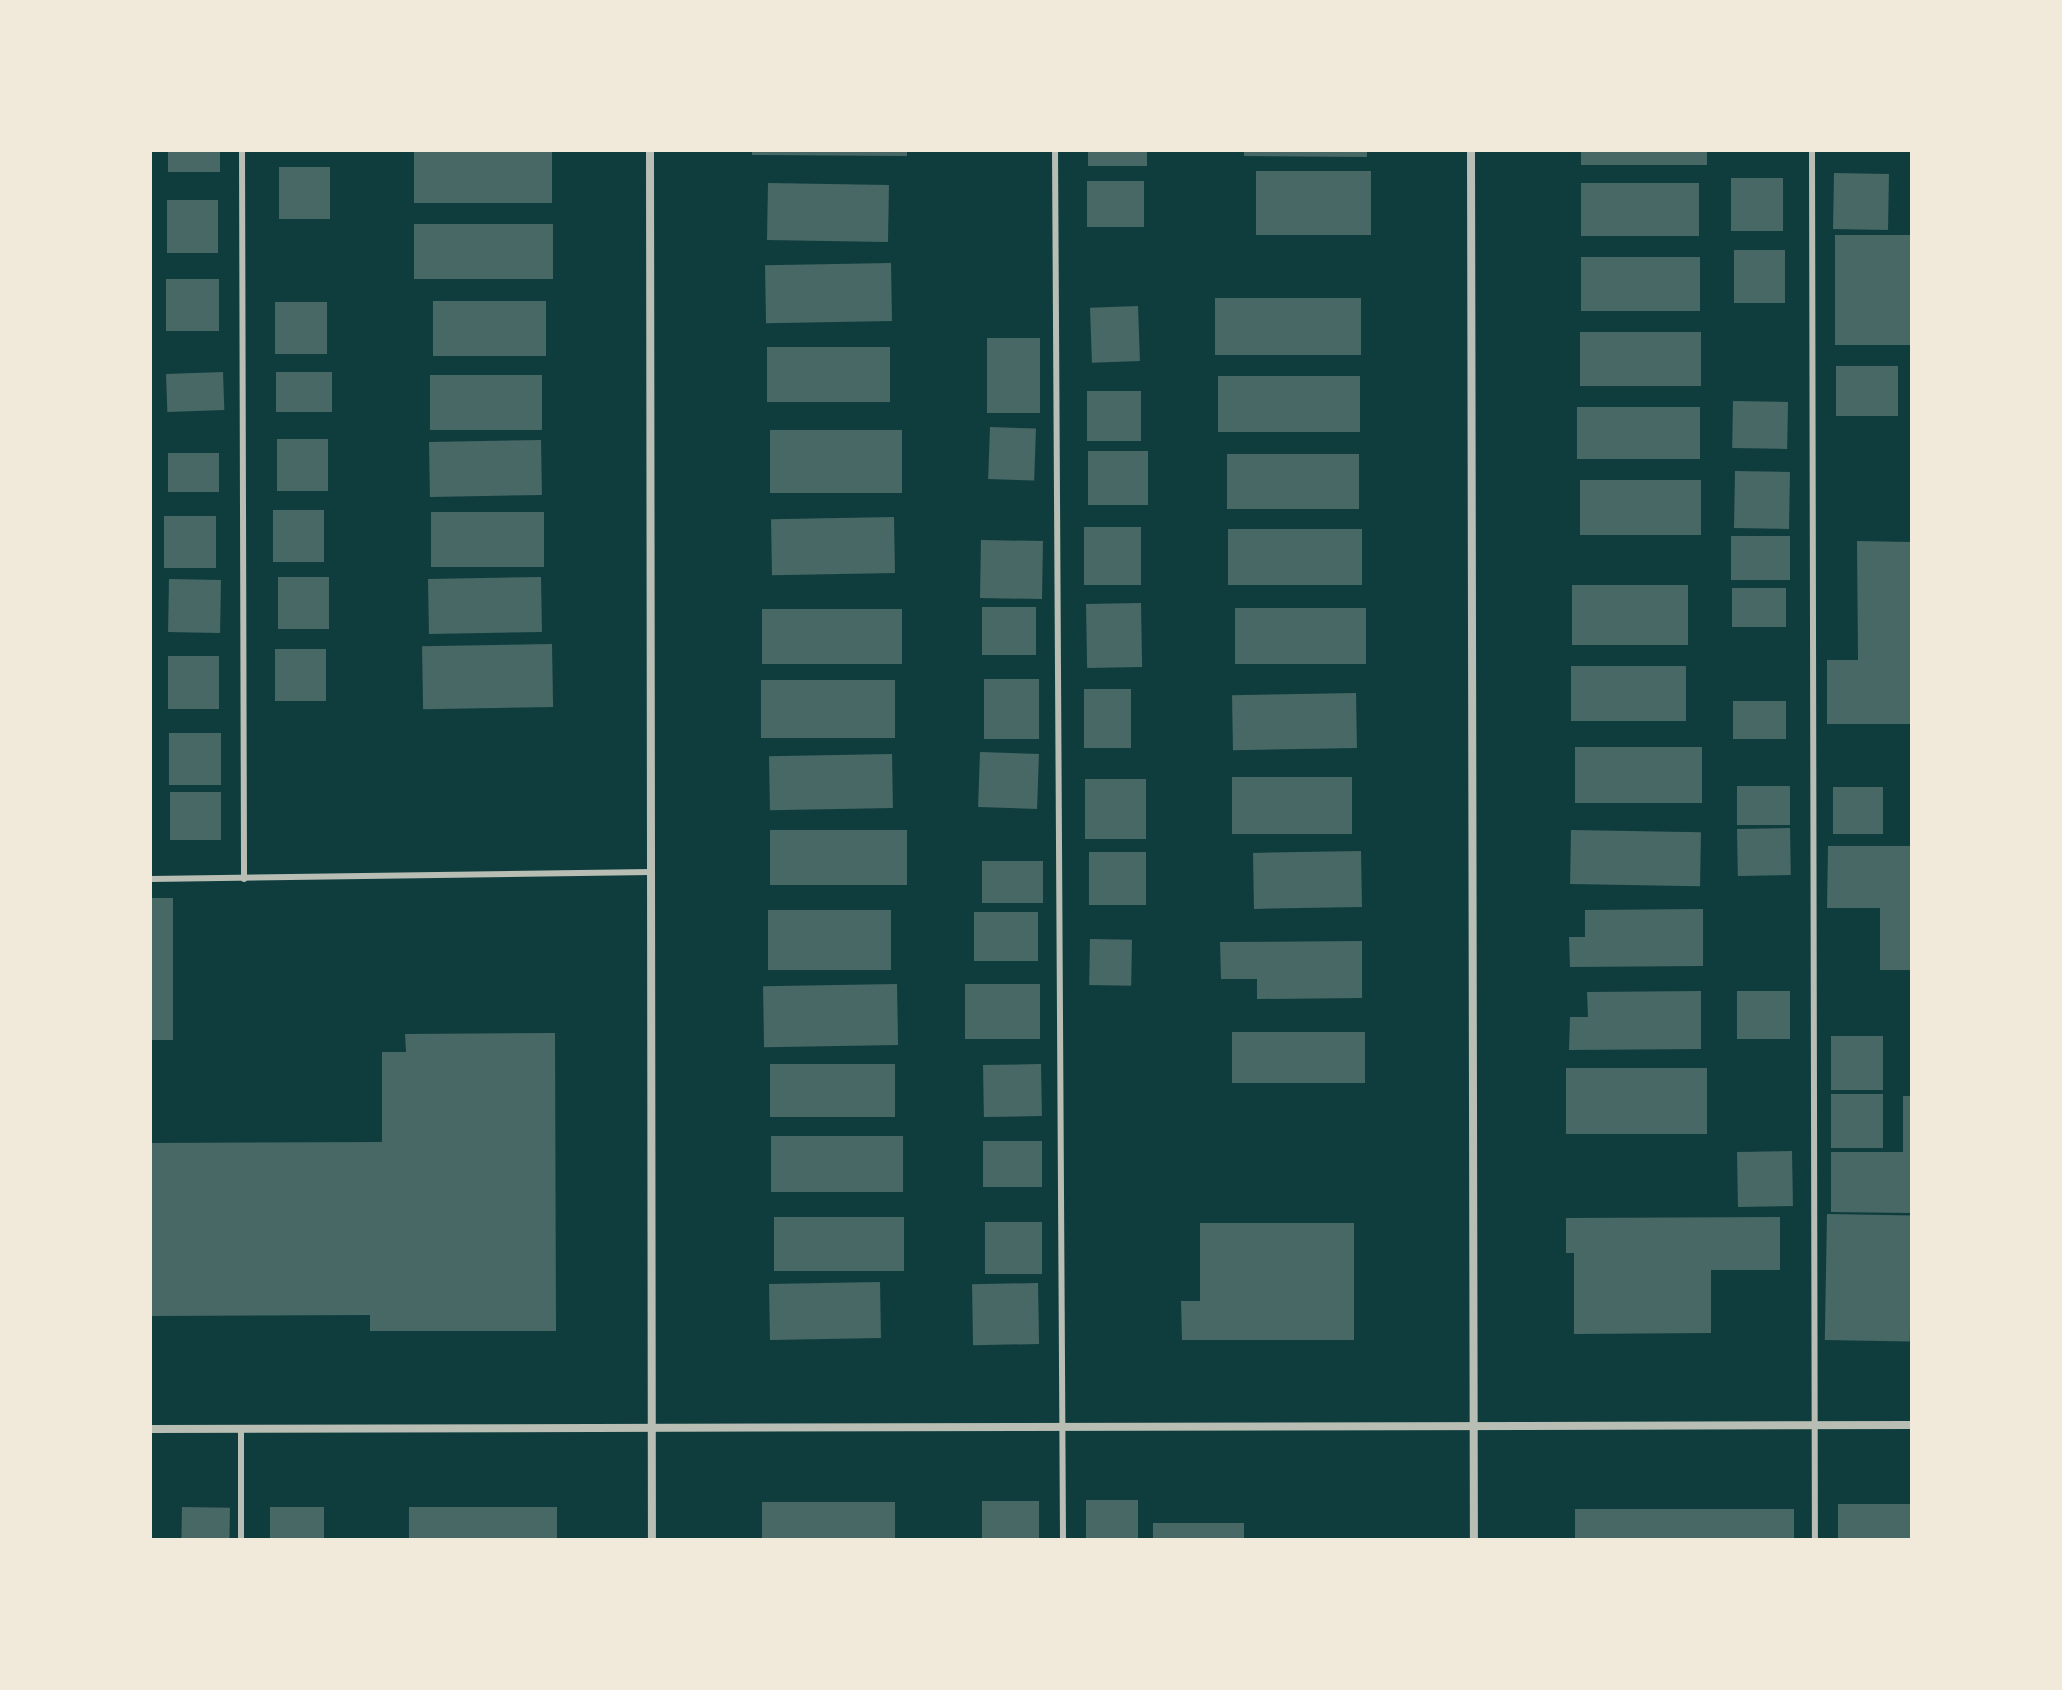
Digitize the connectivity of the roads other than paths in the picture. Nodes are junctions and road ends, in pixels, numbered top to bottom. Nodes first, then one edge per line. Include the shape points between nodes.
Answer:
1 (242, 150) edge
2 (650, 150) edge
3 (1055, 150) edge
4 (1471, 150) edge
5 (1812, 150) edge
6 (651, 872) junction
7 (150, 879) edge
8 (244, 879) junction
9 (1815, 1425) junction
10 (1912, 1425) edge
11 (1473, 1426) junction
12 (1063, 1427) junction
13 (652, 1428) junction
14 (150, 1429) edge
15 (241, 1429) junction
16 (241, 1540) edge
17 (652, 1540) edge
18 (1063, 1540) edge
19 (1474, 1540) edge
20 (1815, 1540) edge

1 - 8 lane
2 - 6 street
3 - 12 lane
4 - 11 street
5 - 9 lane
6 - 8 lane
6 - 13 street
7 - 8 lane
9 - 10 street
9 - 11 street
9 - 20 lane
11 - 12 street
11 - 19 street
12 - 13 street
12 - 18 lane
13 - 15 street
13 - 17 street
14 - 15 street
15 - 16 lane

